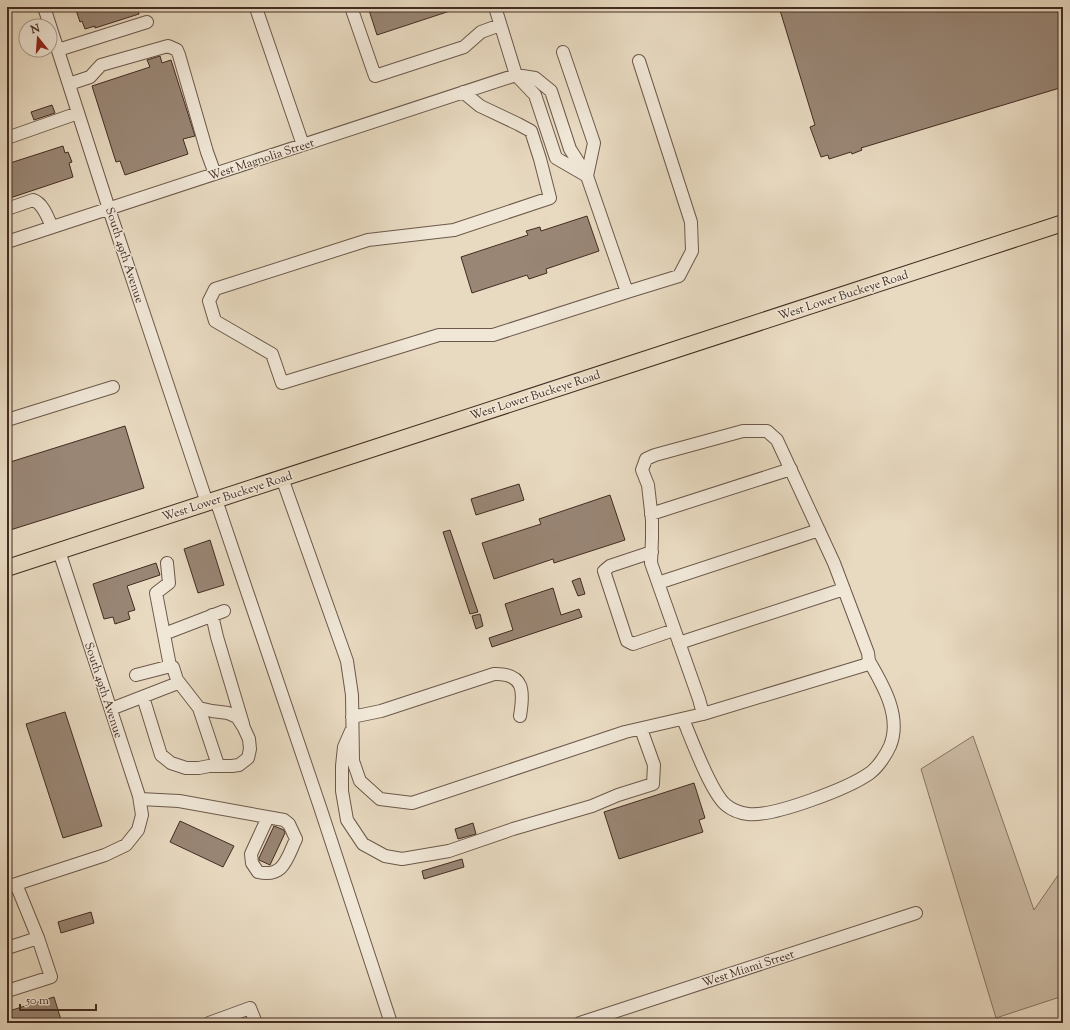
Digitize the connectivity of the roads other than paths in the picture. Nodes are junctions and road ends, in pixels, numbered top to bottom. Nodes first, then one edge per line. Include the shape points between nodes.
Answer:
1 (44, 7) edge
2 (351, 7) edge
3 (495, 7) edge
4 (256, 8) dead end
5 (48, 18) edge
6 (147, 22) dead end
7 (500, 24) junction
8 (58, 50) joint
9 (563, 52) dead end
10 (639, 61) dead end
11 (516, 75) junction
12 (69, 84) junction
13 (463, 92) junction
14 (78, 113) junction
15 (7, 138) edge
16 (303, 145) junction
17 (215, 174) junction
18 (587, 176) junction
19 (7, 209) edge
20 (109, 209) junction
21 (1063, 222) edge
22 (52, 227) junction
23 (7, 242) edge
24 (627, 292) junction
25 (113, 387) dead end
26 (7, 420) edge
27 (791, 469) junction
28 (282, 478) junction
29 (211, 501) junction
30 (651, 514) junction
31 (819, 530) junction
32 (59, 551) junction
33 (652, 552) junction
34 (167, 563) dead end
35 (7, 568) edge
36 (658, 583) junction
37 (844, 588) junction
38 (224, 611) dead end
39 (212, 615) junction
40 (674, 630) junction
41 (164, 634) junction
42 (679, 643) junction
43 (869, 661) junction
44 (170, 666) junction
45 (136, 675) dead end
46 (178, 681) junction
47 (143, 697) junction
48 (199, 708) junction
49 (110, 709) junction
50 (704, 714) junction
51 (520, 716) dead end
52 (683, 719) junction
53 (352, 721) junction
54 (244, 728) junction
55 (641, 729) junction
56 (218, 765) junction
57 (140, 799) junction
58 (268, 817) junction
59 (12, 885) edge
60 (916, 913) dead end
61 (38, 938) junction
62 (7, 948) edge
63 (7, 991) edge
64 (209, 1023) edge
65 (256, 1023) edge
66 (391, 1023) edge
67 (580, 1023) edge

1 - 5 street, South 49th Avenue
2 - 7 street via 375,76 464,47 481,32
3 - 7 street
4 - 16 street
6 - 8 street
7 - 11 street
8 - 12 street, South 49th Avenue
9 - 18 street via 594,143
10 - 24 street via 691,222 692,251 678,276
11 - 13 street, West Magnolia Street
11 - 18 street via 535,95 556,158
11 - 18 street via 535,78 551,91 570,150
12 - 14 street, South 49th Avenue
12 - 17 street via 90,77 101,66 168,46 177,50 206,152
13 - 16 street, West Magnolia Street
13 - 24 street via 480,106 531,131 550,198 454,230 368,240 215,289 209,301 215,321 272,354 282,383 439,335 493,335
14 - 15 street
14 - 20 street, South 49th Avenue
16 - 17 street, West Magnolia Street
17 - 20 street, West Magnolia Street
18 - 24 street
19 - 22 street via 36,200
20 - 22 street, West Magnolia Street
20 - 29 street, South 49th Avenue
21 - 28 main road, West Lower Buckeye Road
22 - 23 street, West Magnolia Street
25 - 26 street
27 - 30 street
27 - 30 street via 777,440 768,432 743,431 656,455 646,459 642,470 648,485
27 - 31 street
28 - 29 main road, West Lower Buckeye Road
28 - 53 street via 347,661 352,695
29 - 32 main road, West Lower Buckeye Road
29 - 66 street, South 49th Avenue via 320,807
30 - 33 street
31 - 36 street
31 - 37 street
32 - 35 main road, West Lower Buckeye Road
32 - 49 street, South 49th Avenue
33 - 36 street via 651,564
33 - 40 street via 610,566 604,571 627,641 633,644
34 - 41 street via 169,583 156,593
36 - 40 street
37 - 42 street
37 - 43 street
38 - 39 street
39 - 41 street
39 - 54 street
40 - 42 street
41 - 44 street
42 - 50 street
43 - 50 street via 865,665
43 - 52 street via 890,700 892,713 893,731 890,745 881,761 871,772 853,784 770,813 748,814 735,811 722,801
44 - 45 street
44 - 46 street via 173,667
46 - 47 street via 175,685
46 - 48 street
47 - 49 street
47 - 56 street via 161,755 171,763 186,768
48 - 54 street via 228,712 237,717
48 - 56 street
49 - 57 street, South 49th Avenue
50 - 52 street
51 - 53 street via 522,690 512,676 505,673 494,674
52 - 55 street
53 - 55 street via 353,761 360,781 380,800 412,802 625,732
53 - 55 street via 344,747 342,766 342,791 347,820 364,844 385,856 402,859 449,851 653,784 654,765
54 - 56 street via 250,750 248,758 239,765
57 - 58 street via 179,801
57 - 59 street, South 49th Avenue via 142,815 138,830 126,845 105,855
58 - 58 street via 284,820 289,824 296,839 284,865 267,874 258,872 252,863 252,854
59 - 61 street
60 - 67 street, West Miami Street
61 - 62 street
61 - 63 street via 51,977
64 - 65 street via 250,1008

